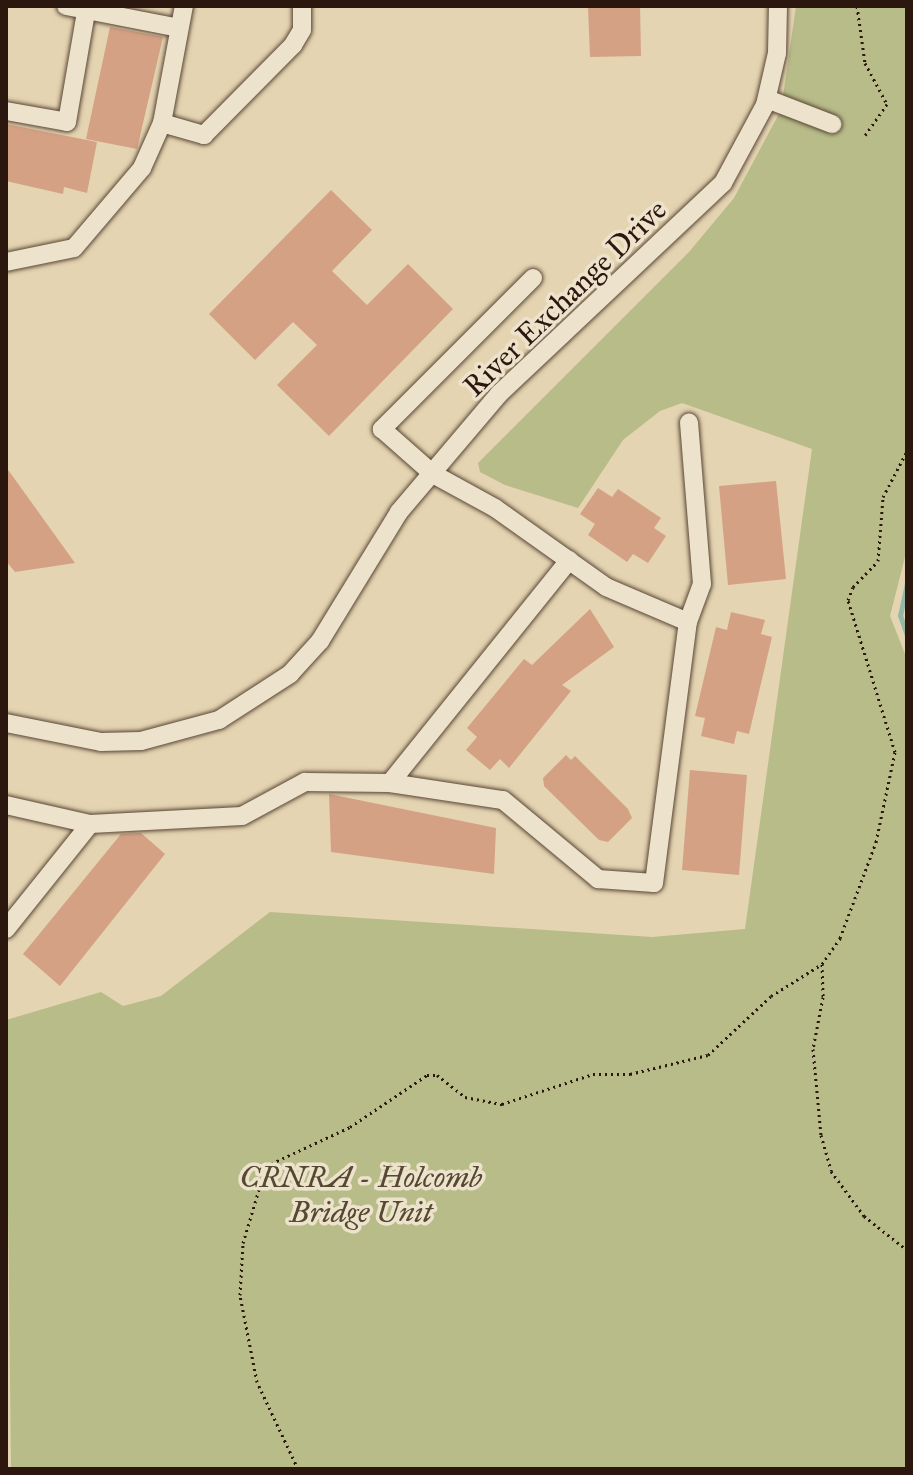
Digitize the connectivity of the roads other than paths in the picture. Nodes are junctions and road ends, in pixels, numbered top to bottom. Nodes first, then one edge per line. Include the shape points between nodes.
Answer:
1 (66, 6) edge
2 (184, 6) edge
3 (302, 6) edge
4 (778, 6) edge
5 (86, 8) edge
6 (179, 28) junction
7 (767, 99) junction
8 (6, 111) edge
9 (162, 123) junction
10 (832, 124) dead end
11 (6, 262) edge
12 (533, 278) dead end
13 (689, 423) dead end
14 (433, 474) junction
15 (569, 560) junction
16 (688, 622) junction
17 (6, 723) edge
18 (390, 783) junction
19 (6, 805) edge
20 (90, 824) junction
21 (6, 929) edge

1 - 5 street
2 - 6 street
3 - 9 street via 302,30 293,45 204,135
4 - 7 street, River Exchange Drive via 777,53
5 - 6 street
5 - 8 street via 67,122
6 - 9 street
7 - 10 street
7 - 14 street, River Exchange Drive via 756,130 723,183 499,394
9 - 11 street via 142,168 74,248
12 - 14 street via 382,429
13 - 16 street via 702,584
14 - 15 street via 495,508
14 - 17 street, River Exchange Drive via 399,512 320,641 258,699 219,720 141,741 101,742
15 - 16 street via 606,587
15 - 18 street
16 - 18 street via 654,883 598,879 503,800
18 - 20 street via 305,782 242,816
19 - 20 street
20 - 21 street

